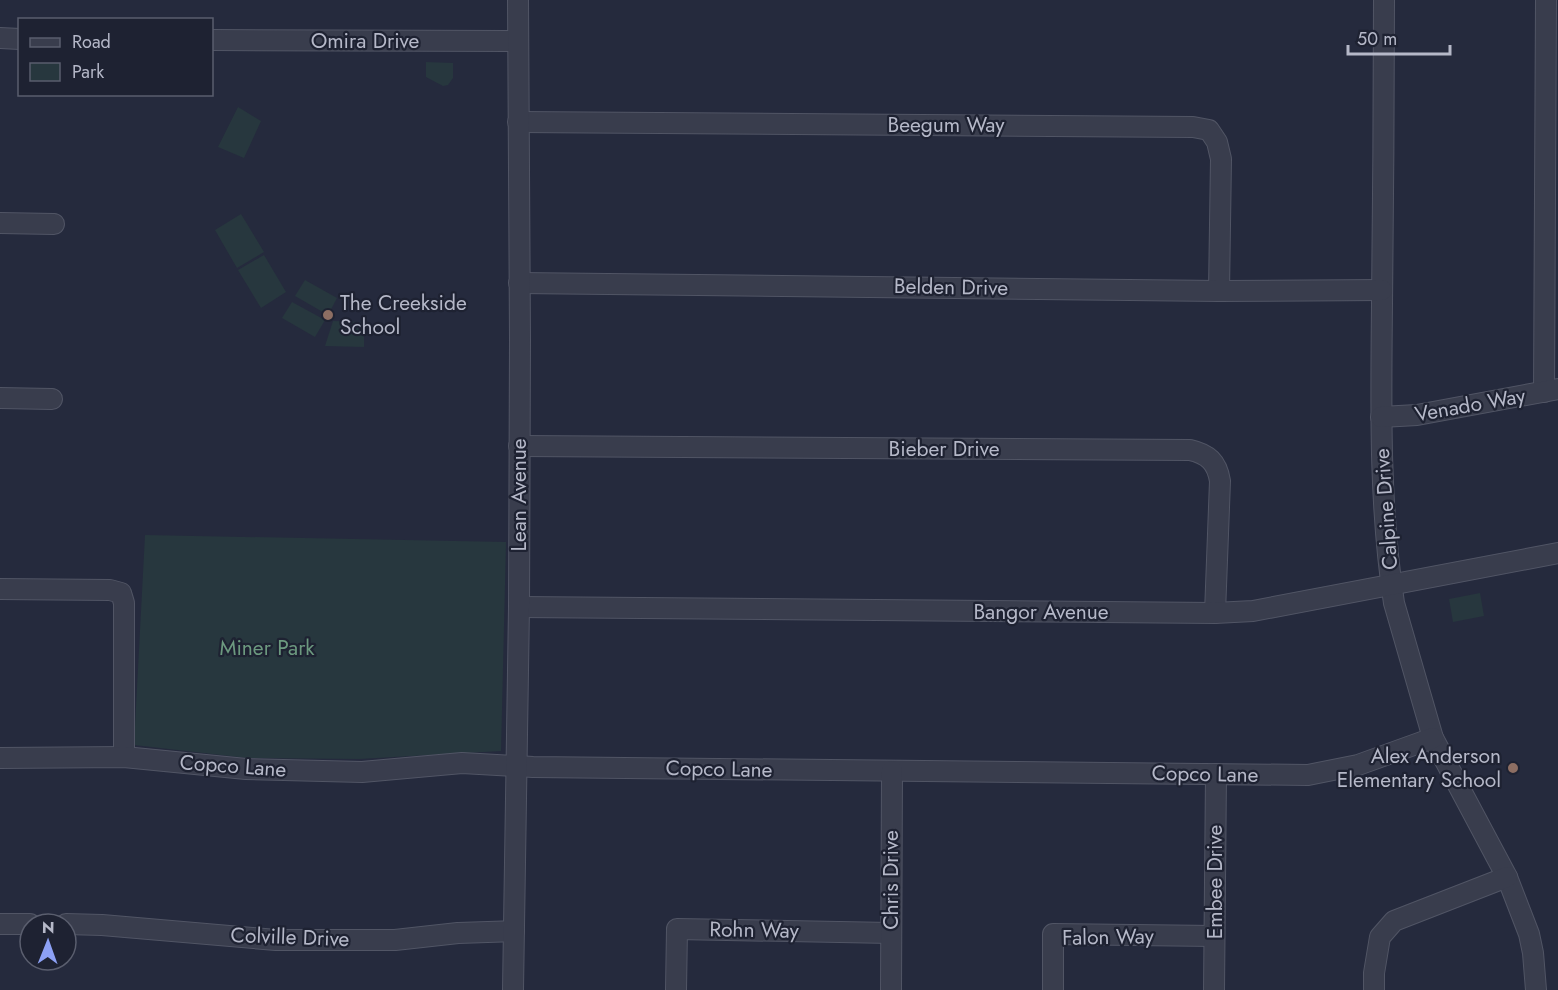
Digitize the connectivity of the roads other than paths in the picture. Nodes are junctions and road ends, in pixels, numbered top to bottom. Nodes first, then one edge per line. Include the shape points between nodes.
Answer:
1 (518, 0) edge
2 (1384, 0) edge
3 (1546, 0) edge
4 (0, 38) edge
5 (18, 39) edge
6 (213, 40) edge
7 (518, 40) junction
8 (518, 122) junction
9 (0, 223) edge
10 (54, 224) dead end
11 (519, 283) junction
12 (1382, 290) junction
13 (1220, 291) junction
14 (1551, 390) edge
15 (0, 398) edge
16 (52, 399) dead end
17 (1381, 417) junction
18 (519, 446) junction
19 (1558, 553) edge
20 (1391, 585) junction
21 (0, 589) edge
22 (519, 607) junction
23 (1215, 613) junction
24 (1433, 738) junction
25 (124, 757) junction
26 (0, 758) edge
27 (515, 766) junction
28 (892, 771) junction
29 (1216, 774) junction
30 (1507, 877) junction
31 (0, 924) edge
32 (18, 924) edge
33 (78, 924) edge
34 (514, 932) junction
35 (891, 933) junction
36 (1214, 936) junction
37 (513, 990) edge
38 (676, 990) edge
39 (891, 990) edge
40 (1053, 990) edge
41 (1214, 990) edge
42 (1374, 990) edge
43 (1536, 990) edge

1 - 7 street, Lean Avenue
2 - 12 street, Calpine Drive
3 - 14 street
4 - 5 street
6 - 7 street, Omira Drive
7 - 8 street, Lean Avenue
8 - 11 street, Lean Avenue
8 - 13 street, Beegum Way via 1209,130 1221,159
9 - 10 street
11 - 13 street, Belden Drive
11 - 18 street, Lean Avenue
12 - 13 street, Belden Drive
12 - 17 street, Calpine Drive
14 - 17 street, Venado Way via 1417,415
15 - 16 street
17 - 20 street, Calpine Drive via 1384,526
18 - 22 street, Lean Avenue
18 - 23 street, Bieber Drive via 1190,450 1212,459 1220,481
19 - 20 street, Bangor Avenue
20 - 23 street, Bangor Avenue via 1253,611
20 - 24 street, Calpine Drive
21 - 25 street via 121,593
22 - 23 street, Bangor Avenue
22 - 27 street, Lean Avenue
24 - 29 street, Copco Lane via 1358,765 1308,775
24 - 30 street, Calpine Drive
25 - 26 street, Copco Lane
25 - 27 street, Copco Lane via 246,769 362,772 462,763
27 - 28 street, Copco Lane
27 - 34 street, Lean Avenue
28 - 29 street, Copco Lane
28 - 35 street, Chris Drive
29 - 36 street, Embee Drive
30 - 42 street via 1394,921 1380,937
30 - 43 street, Calpine Drive via 1529,934
31 - 32 street
33 - 34 street, Colville Drive via 276,940 395,940
34 - 37 street, Lean Avenue
35 - 38 street, Rohn Way via 677,929
35 - 39 street, Chris Drive
36 - 40 street, Falon Way via 1053,934
36 - 41 street, Embee Drive

